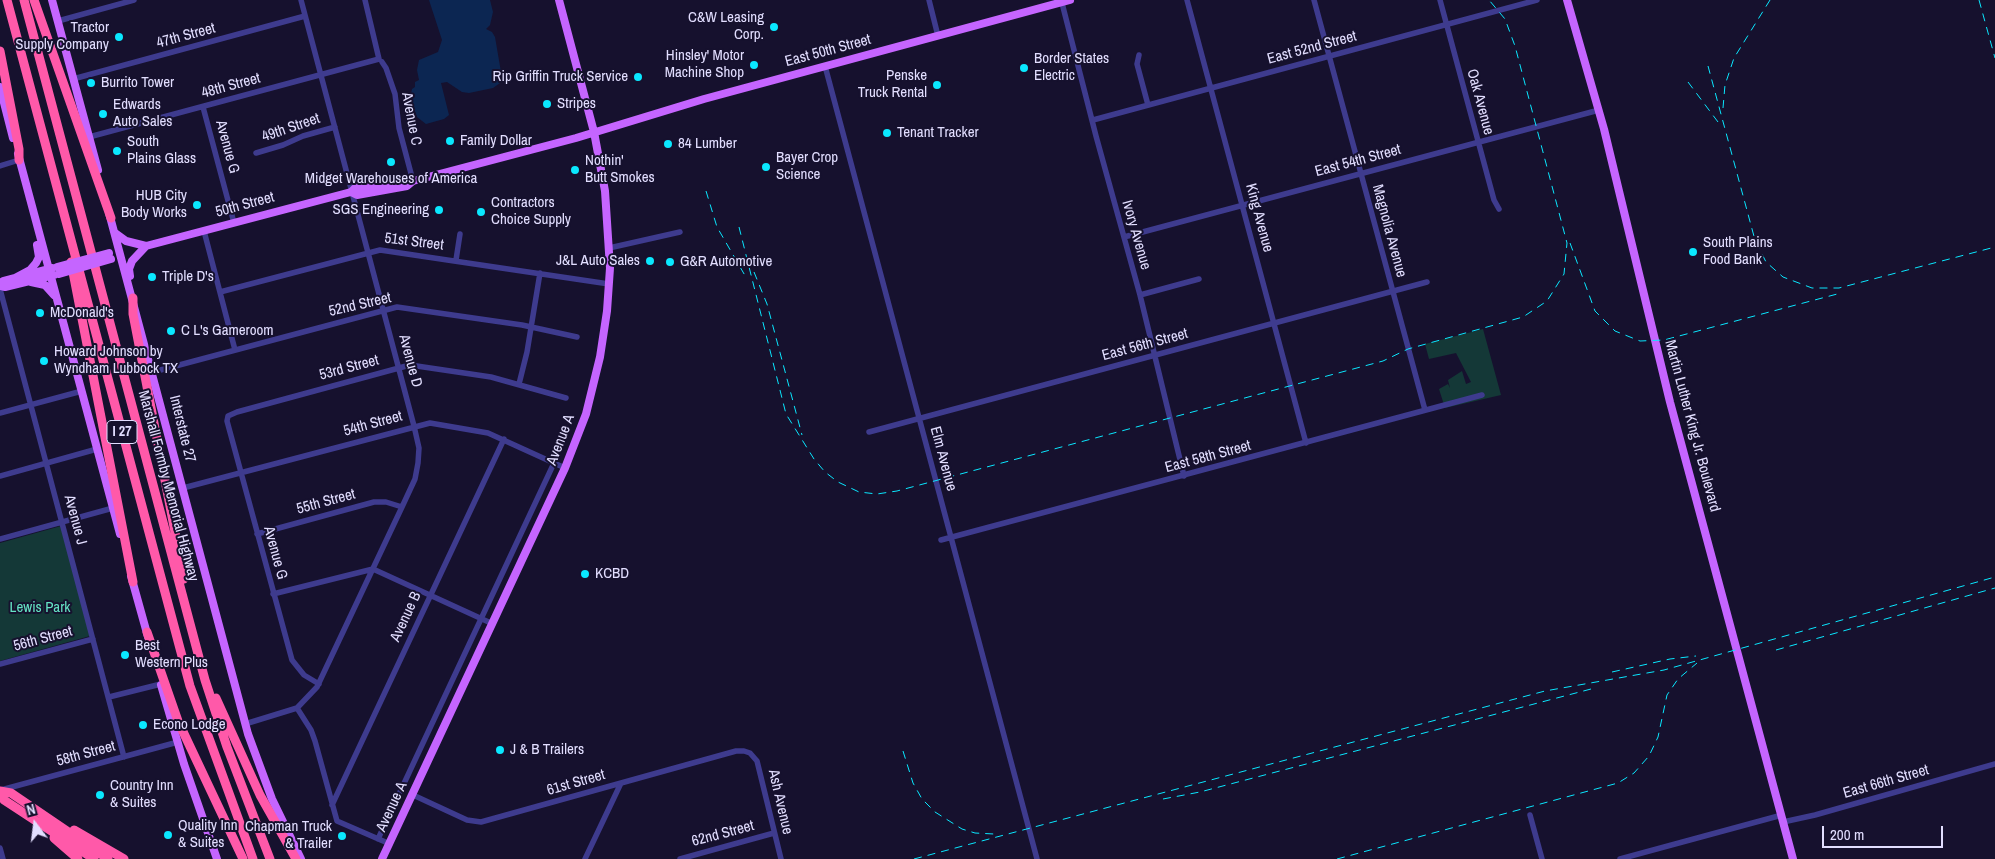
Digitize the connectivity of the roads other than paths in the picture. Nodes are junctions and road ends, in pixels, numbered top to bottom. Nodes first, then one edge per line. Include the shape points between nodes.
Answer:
1 (7, 0) edge
2 (24, 0) edge
3 (34, 0) edge
4 (52, 0) edge
5 (134, 0) edge
6 (301, 0) edge
7 (365, 0) edge
8 (559, 0) edge
9 (929, 0) edge
10 (1187, 0) edge
11 (1314, 0) edge
12 (1440, 0) edge
13 (1537, 0) edge
14 (1567, 0) edge
15 (1066, 1) edge
16 (305, 16) junction
17 (58, 21) junction
18 (1447, 24) junction
19 (938, 36) junction
20 (0, 51) edge
21 (1139, 55) dead end
22 (1329, 57) junction
23 (380, 61) junction
24 (825, 66) junction
25 (320, 76) junction
26 (73, 79) junction
27 (0, 87) edge
28 (1212, 88) junction
29 (1148, 106) junction
30 (204, 107) junction
31 (1599, 110) junction
32 (1093, 120) junction
33 (335, 127) junction
34 (594, 132) junction
35 (89, 137) junction
36 (1478, 142) junction
37 (256, 153) dead end
38 (19, 160) junction
39 (0, 166) edge
40 (1361, 174) junction
41 (413, 181) junction
42 (351, 192) junction
43 (60, 198) junction
44 (1242, 205) junction
45 (1499, 209) dead end
46 (110, 218) junction
47 (35, 220) junction
48 (234, 223) junction
49 (114, 231) junction
50 (204, 231) junction
51 (680, 232) dead end
52 (460, 234) dead end
53 (1124, 237) junction
54 (143, 247) junction
55 (610, 248) junction
56 (368, 252) junction
57 (120, 253) junction
58 (456, 260) junction
59 (54, 271) junction
60 (540, 273) junction
61 (14, 278) junction
62 (1199, 279) dead end
63 (26, 282) junction
64 (1427, 282) dead end
65 (609, 284) junction
66 (0, 286) edge
67 (220, 292) junction
68 (1393, 292) junction
69 (132, 295) junction
70 (1140, 295) junction
71 (58, 303) junction
72 (384, 310) junction
73 (1273, 324) junction
74 (531, 328) junction
75 (578, 337) dead end
76 (235, 350) junction
77 (1154, 355) junction
78 (399, 368) junction
79 (153, 372) junction
80 (519, 384) junction
81 (82, 391) junction
82 (1482, 395) dead end
83 (566, 398) dead end
84 (31, 405) junction
85 (1424, 410) junction
86 (0, 413) edge
87 (228, 416) joint
88 (920, 418) junction
89 (414, 426) junction
90 (869, 432) dead end
91 (504, 439) junction
92 (1306, 443) junction
93 (98, 450) junction
94 (47, 463) junction
95 (554, 463) junction
96 (565, 468) junction
97 (240, 472) junction
98 (0, 476) edge
99 (1184, 476) junction
100 (182, 488) junction
101 (402, 507) junction
102 (113, 508) junction
103 (62, 522) junction
104 (257, 534) junction
105 (951, 538) junction
106 (0, 539) edge
107 (940, 540) dead end
108 (373, 569) junction
109 (133, 582) junction
110 (273, 594) junction
111 (430, 595) junction
112 (481, 619) junction
113 (493, 624) junction
114 (147, 632) junction
115 (93, 639) junction
116 (196, 648) junction
117 (200, 663) junction
118 (0, 664) edge
119 (161, 684) junction
120 (319, 684) junction
121 (109, 697) junction
122 (297, 708) junction
123 (245, 724) junction
124 (178, 742) junction
125 (750, 753) joint
126 (124, 757) junction
127 (1995, 764) edge
128 (621, 784) junction
129 (0, 792) edge
130 (413, 795) junction
131 (24, 802) junction
132 (332, 805) junction
133 (1530, 815) dead end
134 (31, 818) junction
135 (1782, 819) junction
136 (774, 833) junction
137 (378, 839) junction
138 (390, 844) junction
139 (0, 848) edge
140 (3, 859) edge
141 (78, 859) edge
142 (94, 859) edge
143 (108, 859) edge
144 (124, 859) edge
145 (217, 859) edge
146 (243, 859) edge
147 (253, 859) edge
148 (270, 859) edge
149 (296, 859) edge
150 (301, 859) edge
151 (382, 859) edge
152 (585, 859) edge
153 (680, 859) edge
154 (781, 859) edge
155 (1037, 859) edge
156 (1542, 859) edge
157 (1620, 859) edge
158 (1793, 859) edge

1 - 43 highway, Marshall Formby Memorial Highway / I 27
2 - 116 highway, Marshall Formby Memorial Highway / I 27
3 - 46 highway
4 - 17 main road, Interstate 27
5 - 17 street
6 - 16 street, Avenue D
7 - 23 street, Avenue C
8 - 34 main road, Avenue A
9 - 19 street
10 - 28 street, King Avenue
11 - 22 street, Magnolia Avenue
12 - 18 street, Oak Avenue
13 - 18 street, East 52nd Street
14 - 31 main road, Martin Luther King Jr. Boulevard
15 - 19 main road, East 50th Street
15 - 32 street, Ivory Avenue
16 - 25 street, Avenue D
16 - 26 street, 47th Street
17 - 26 main road, Interstate 27
18 - 22 street, East 52nd Street
18 - 36 street, Oak Avenue
19 - 24 main road, East 50th Street
20 - 38 highway
21 - 29 street via 1137,64
22 - 28 street, East 52nd Street
22 - 40 street, Magnolia Avenue
23 - 25 street, 48th Street
23 - 41 street, Avenue C via 386,68 395,94 399,128
24 - 34 main road, East 50th Street
24 - 88 street, Elm Avenue
25 - 30 street, 48th Street
25 - 33 street, Avenue D
26 - 35 main road, Interstate 27
27 - 38 main road
28 - 29 street, East 52nd Street
28 - 44 street, King Avenue
29 - 32 street, East 52nd Street
30 - 35 street, 48th Street
30 - 48 street, Avenue G
31 - 36 street, East 54th Street
31 - 135 main road, Martin Luther King Jr. Boulevard via 1668,392
32 - 53 street, Ivory Avenue
33 - 37 street, 49th Street
33 - 42 street, Avenue D
34 - 41 main road, 50th Street
34 - 55 main road, Avenue A via 605,192
35 - 46 main road, Interstate 27
36 - 40 street, East 54th Street
36 - 45 street, Oak Avenue
38 - 39 street
38 - 47 main road
40 - 44 street, East 54th Street
40 - 68 street, Magnolia Avenue
41 - 42 main road, 50th Street via 407,186 372,193 357,195
42 - 48 main road, 50th Street
42 - 56 street, Avenue D
43 - 109 highway
43 - 147 highway, Marshall Formby Memorial Highway / I 27 via 190,686
44 - 53 street, East 54th Street
44 - 73 street, King Avenue
46 - 49 main road, Interstate 27
47 - 59 main road
47 - 61 main road via 39,257 30,270
48 - 50 main road, 50th Street
49 - 54 main road via 124,240
49 - 57 main road, Interstate 27
50 - 54 main road, 50th Street
50 - 67 street
51 - 55 street
52 - 58 street
53 - 70 street, Ivory Avenue
54 - 57 main road, 50th Street
54 - 69 main road via 130,267
55 - 65 main road, Avenue A
56 - 58 street, 51st Street via 380,250
56 - 67 street, 51st Street
56 - 72 street, Avenue D
57 - 59 main road, 50th Street, bridge
57 - 69 main road, Interstate 27
58 - 60 street, 51st Street
59 - 61 main road, 50th Street
59 - 63 main road, 50th Street
59 - 71 main road
60 - 65 street, 51st Street
60 - 74 street
61 - 66 main road, 50th Street
62 - 70 street
63 - 66 main road, 50th Street
63 - 71 main road via 49,288
64 - 68 street, East 56th Street
65 - 96 main road, Avenue A via 604,336 594,387
66 - 84 street, Avenue J
67 - 76 street
68 - 73 street, East 56th Street
68 - 85 street, Magnolia Avenue
69 - 79 main road, Interstate 27
69 - 116 highway
70 - 77 street, Ivory Avenue
71 - 81 main road
72 - 74 street, 52nd Street via 405,308
72 - 76 street, 52nd Street
72 - 78 street, Avenue D
73 - 77 street, East 56th Street
73 - 92 street, King Avenue
74 - 75 street, 52nd Street
74 - 80 street
76 - 79 street, 52nd Street
77 - 88 street, East 56th Street
77 - 99 street, Ivory Avenue
78 - 80 street, 53rd Street via 410,365 435,368
78 - 87 street, 53rd Street
78 - 89 street, Avenue D
79 - 100 main road, Interstate 27
80 - 83 street, 53rd Street
81 - 84 street
81 - 93 main road
82 - 85 street, East 58th Street
84 - 86 street
84 - 94 street, Avenue J
85 - 92 street, East 58th Street
87 - 97 street, Avenue G
88 - 90 street, East 56th Street
88 - 105 street, Elm Avenue
89 - 91 street, 54th Street via 438,424 478,430
89 - 97 street, 54th Street
89 - 101 street, Avenue D via 419,448 418,463 415,479
91 - 95 street, 54th Street
91 - 111 street, Avenue B
92 - 99 street, East 58th Street
93 - 94 street
93 - 102 main road
94 - 98 street
94 - 103 street, Avenue J
95 - 96 street, 54th Street
95 - 112 street, Avenue A
96 - 113 main road, Avenue A
97 - 100 street, 54th Street
97 - 104 street, Avenue G
99 - 105 street, East 58th Street
100 - 123 main road, Interstate 27
101 - 104 street, 55th Street via 374,502
101 - 108 street, Avenue D
102 - 103 street
102 - 109 main road
103 - 106 street
103 - 115 street, Avenue J
104 - 110 street, Avenue G
105 - 107 street, East 58th Street
105 - 155 street, Elm Avenue
108 - 110 street
108 - 111 street
108 - 120 street, Avenue D
109 - 114 main road
110 - 120 street, Avenue G via 292,660 304,675
111 - 112 street
111 - 132 street, Avenue B
112 - 113 street
112 - 137 street, Avenue A
113 - 130 main road, Avenue A
114 - 119 main road
114 - 146 highway via 178,721
115 - 118 street, 56th Street
115 - 121 street, Avenue J
116 - 117 highway, Marshall Formby Memorial Highway / I 27
117 - 148 highway, Marshall Formby Memorial Highway / I 27 via 227,747
117 - 149 highway via 260,795
119 - 121 street
119 - 124 main road
120 - 122 street, Avenue D
121 - 126 street, Avenue J
122 - 123 street
122 - 132 street via 315,741
123 - 150 main road, Interstate 27 via 266,785
124 - 126 street, 58th Street
124 - 145 main road
125 - 128 street, 61st Street via 736,751
125 - 136 street, Ash Avenue via 757,761
126 - 129 street, 58th Street
127 - 135 street, East 66th Street via 1815,815
128 - 130 street, 61st Street via 481,822 467,820
128 - 152 street
129 - 131 highway via 11,793
129 - 134 highway via 4,800
130 - 138 main road, Avenue A
131 - 143 highway
131 - 144 highway
132 - 137 street via 337,821
133 - 156 street
134 - 141 highway
134 - 142 highway
135 - 157 street, East 66th Street
135 - 158 main road, Martin Luther King Jr. Boulevard
136 - 153 street, 62nd Street
136 - 154 street, Ash Avenue
137 - 138 street
138 - 151 main road, Avenue A
139 - 140 street

